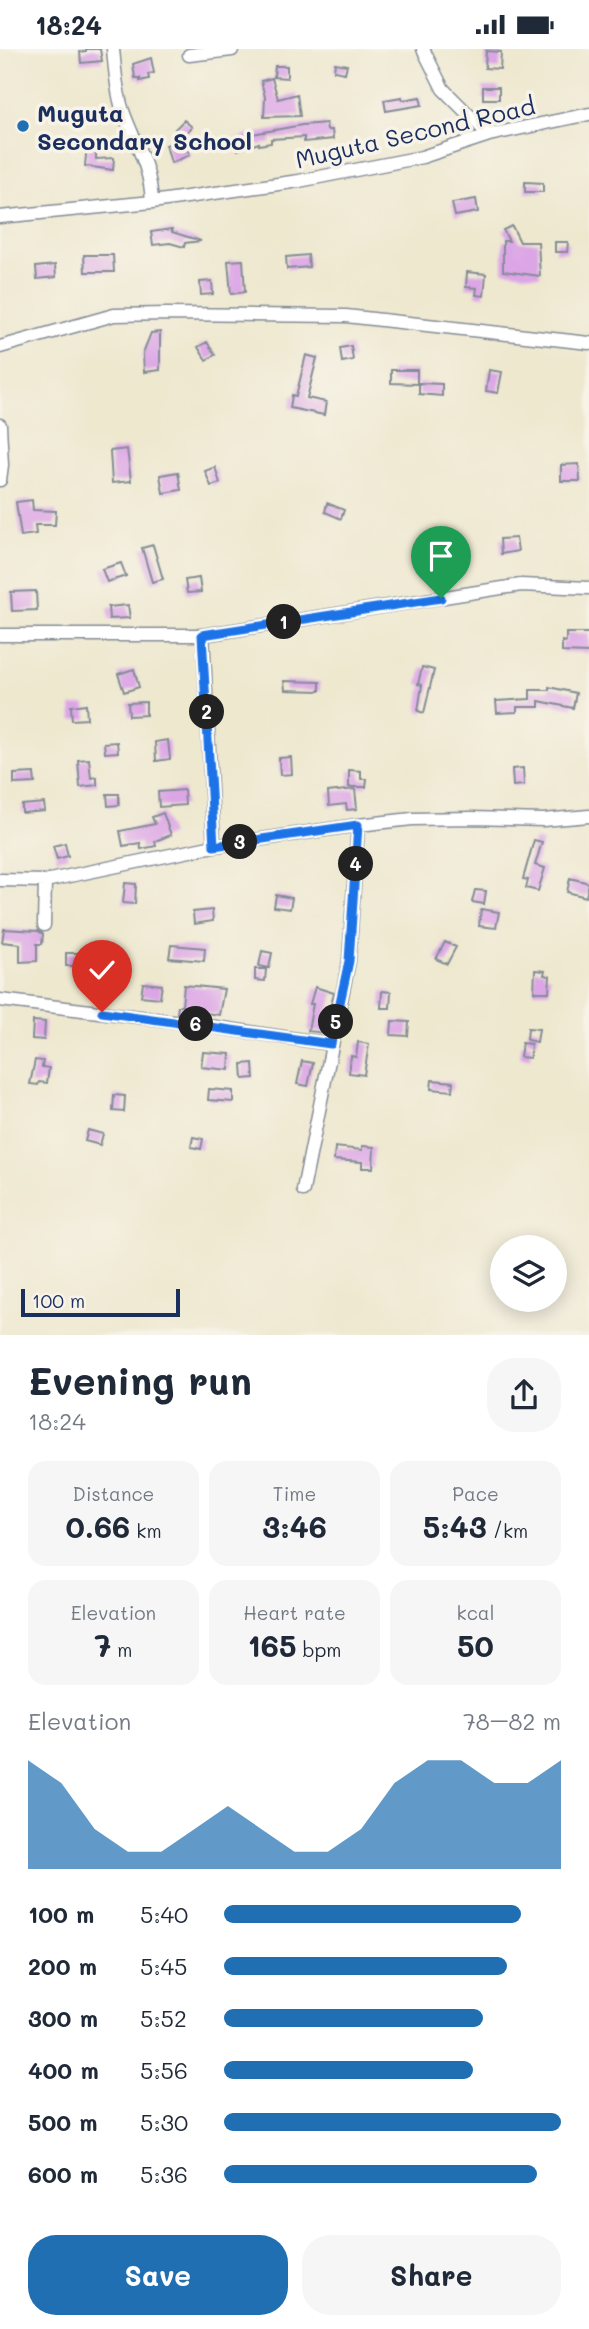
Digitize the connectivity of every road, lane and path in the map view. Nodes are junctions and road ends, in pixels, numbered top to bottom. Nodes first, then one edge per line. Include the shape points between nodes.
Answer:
1 (113, 49) edge
2 (423, 49) edge
3 (232, 50) edge
4 (189, 55) dead end
5 (589, 114) edge
6 (489, 135) junction
7 (152, 202) junction
8 (0, 217) edge
9 (589, 343) edge
10 (0, 347) edge
11 (0, 425) edge
12 (0, 480) edge
13 (589, 588) edge
14 (0, 635) edge
15 (202, 635) junction
16 (589, 816) edge
17 (358, 825) junction
18 (214, 846) junction
19 (0, 880) edge
20 (45, 881) junction
21 (44, 925) dead end
22 (0, 1000) edge
23 (331, 1044) junction
24 (303, 1190) dead end

1 - 7 street via 122,109 149,174
2 - 6 street via 443,89
3 - 4 street
5 - 6 street, Muguta Second Road
6 - 7 street, Muguta Second Road via 422,157 342,173
7 - 8 street, Muguta Second Road
9 - 10 street via 346,316 167,314 114,315
11 - 12 street
13 - 15 street via 521,585
14 - 15 street
15 - 18 street
16 - 17 street
17 - 18 street
17 - 23 street via 349,961
18 - 20 street
19 - 20 street
20 - 21 street
22 - 23 street
23 - 24 street

